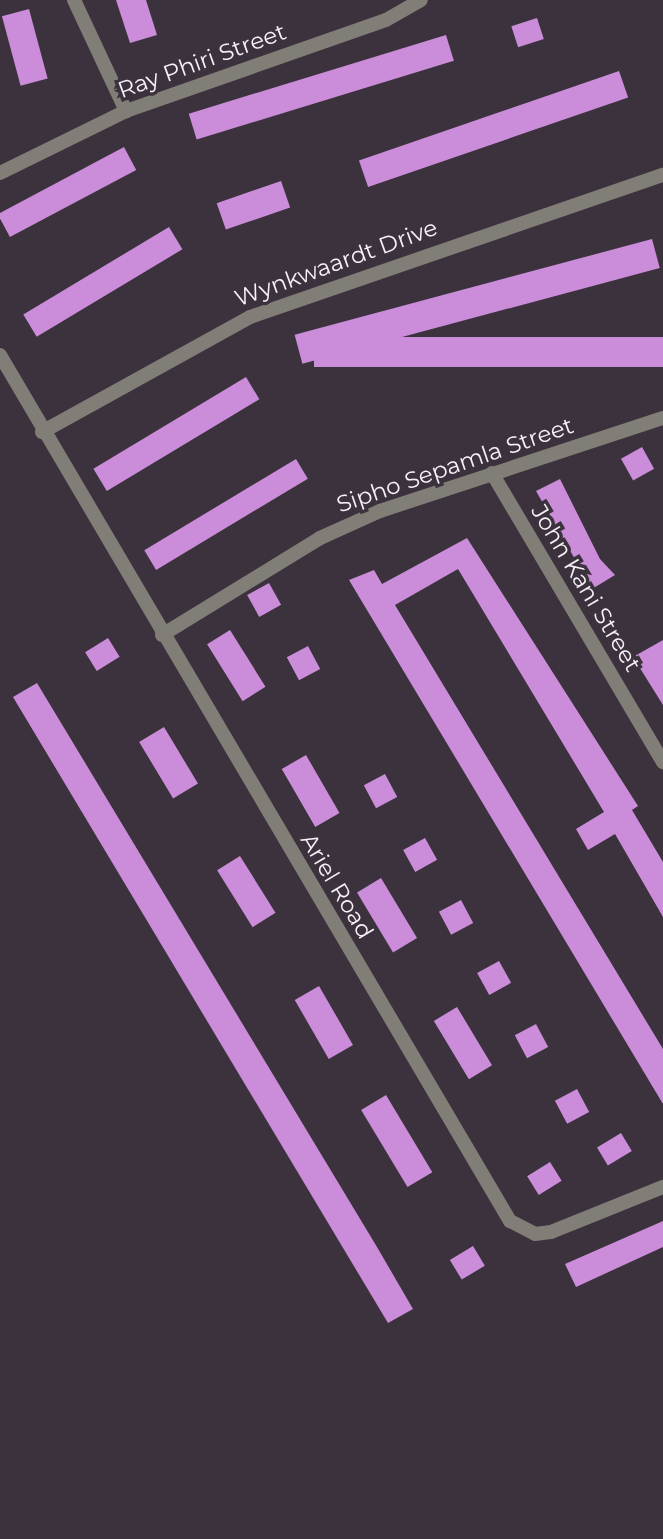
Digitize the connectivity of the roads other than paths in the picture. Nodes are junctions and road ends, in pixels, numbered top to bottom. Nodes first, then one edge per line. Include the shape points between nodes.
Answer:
1 (74, 0) edge
2 (421, 0) edge
3 (126, 111) junction
4 (0, 173) edge
5 (663, 174) edge
6 (0, 355) edge
7 (663, 418) edge
8 (42, 432) junction
9 (492, 473) junction
10 (162, 635) junction
11 (661, 754) edge
12 (663, 1187) edge

1 - 3 street
2 - 3 street, Ray Phiri Street via 386,20
3 - 4 street, Ray Phiri Street
5 - 8 street, Wynkwaardt Drive via 250,317
6 - 8 street, Ariel Road
7 - 9 street, Sipho Sepamla Street
8 - 10 street, Ariel Road
9 - 10 street, Sipho Sepamla Street via 320,538
9 - 11 street, John Kani Street
10 - 12 street, Ariel Road via 510,1222 535,1234 551,1232

